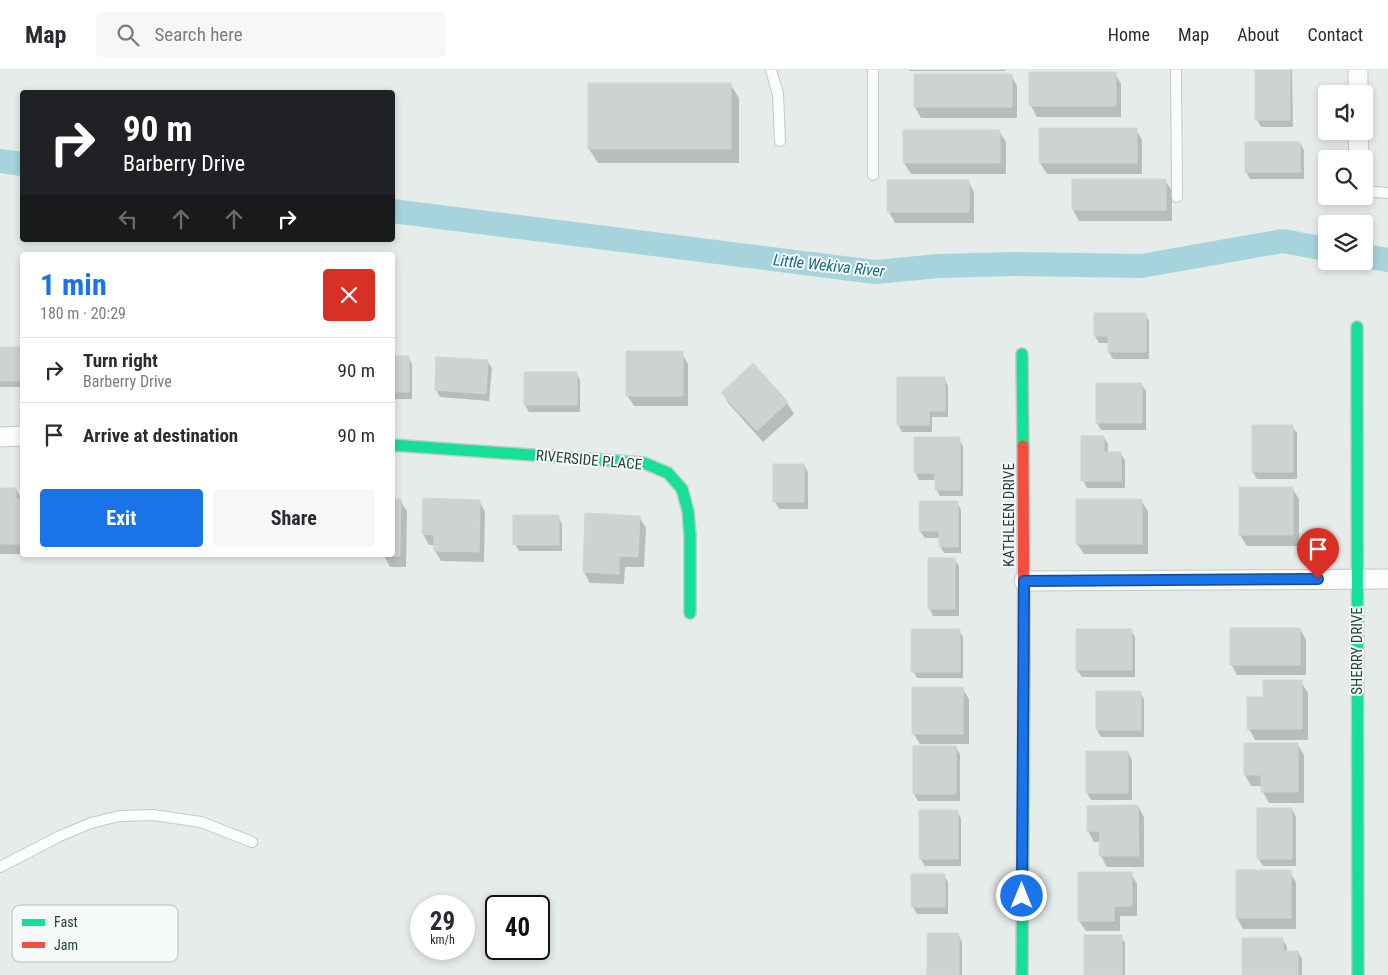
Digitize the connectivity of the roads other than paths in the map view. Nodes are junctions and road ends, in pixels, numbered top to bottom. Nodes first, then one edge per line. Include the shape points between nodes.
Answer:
1 (771, 70) edge
2 (873, 70) edge
3 (1176, 70) edge
4 (1358, 70) edge
5 (1358, 85) edge
6 (780, 141) dead end
7 (873, 174) dead end
8 (1373, 192) edge
9 (1388, 193) edge
10 (1177, 197) dead end
11 (1357, 327) dead end
12 (1022, 354) dead end
13 (20, 436) edge
14 (0, 437) edge
15 (395, 445) edge
16 (1357, 579) junction
17 (1388, 579) edge
18 (1024, 581) junction
19 (690, 613) dead end
20 (252, 842) dead end
21 (0, 867) edge
22 (1022, 975) edge
23 (1358, 975) edge

1 - 6 lane via 778,94
2 - 7 lane
3 - 10 lane
4 - 5 street
8 - 9 lane
11 - 16 street, SHERRY DRIVE
12 - 18 street, KATHLEEN DRIVE
13 - 14 street
15 - 19 street, RIVERSIDE PLACE via 644,463 668,474 682,489 688,511
16 - 17 street
16 - 18 street
16 - 23 street, SHERRY DRIVE
18 - 22 street, KATHLEEN DRIVE
20 - 21 lane via 202,822 153,815 119,816 60,836

